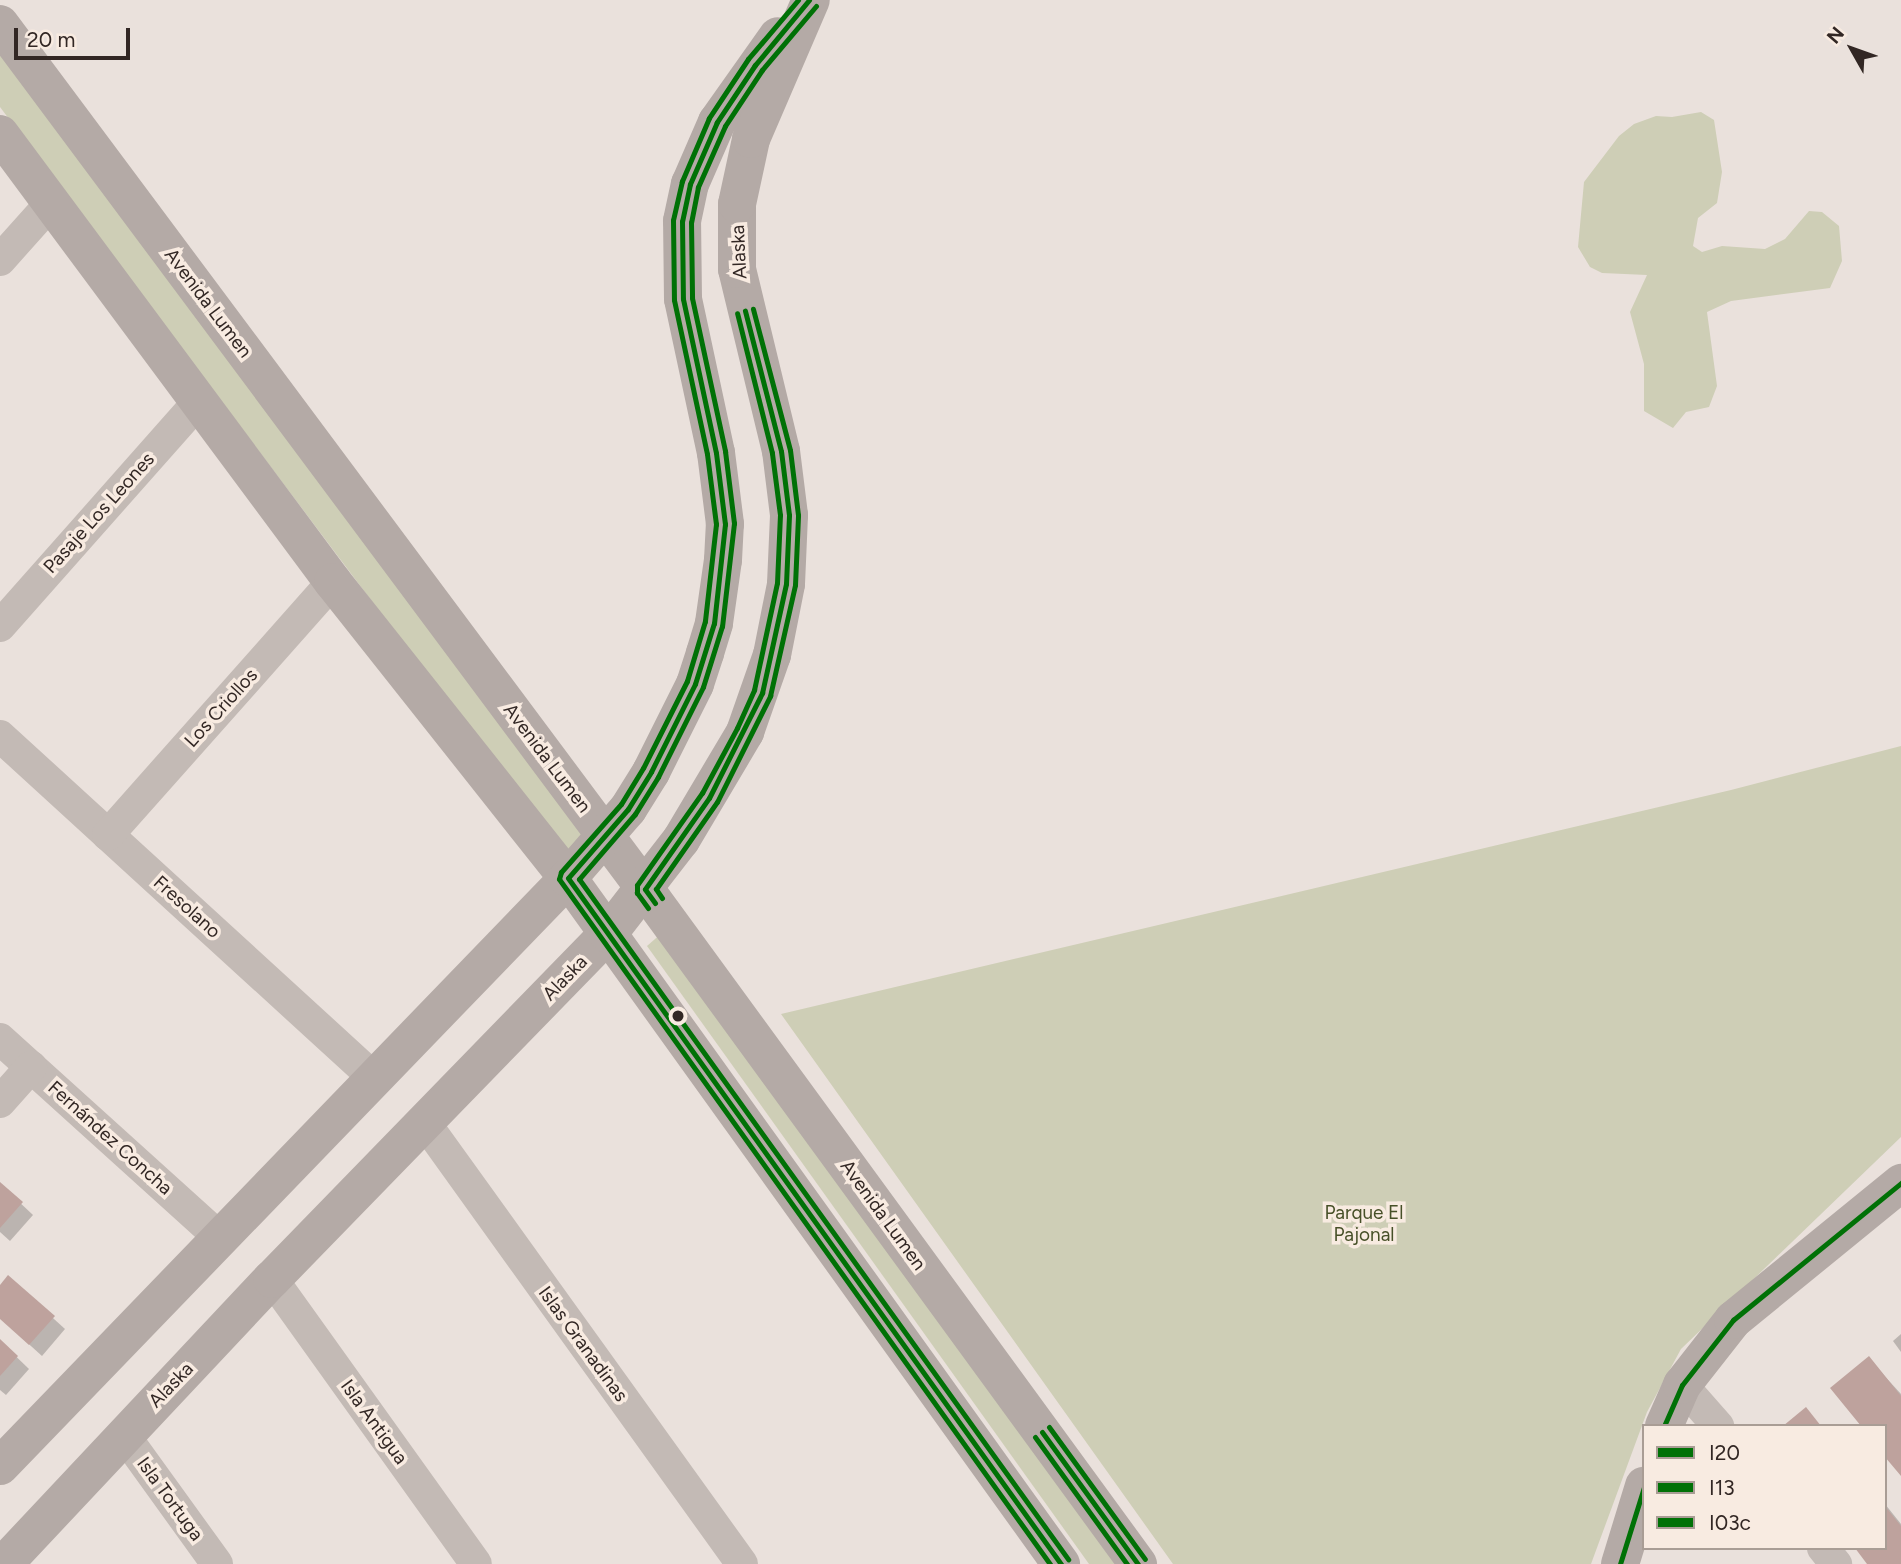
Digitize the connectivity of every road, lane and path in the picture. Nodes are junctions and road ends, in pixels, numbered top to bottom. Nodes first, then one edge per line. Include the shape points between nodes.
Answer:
1 (810, 0) edge
2 (0, 24) edge
3 (0, 134) edge
4 (51, 203) junction
5 (0, 260) edge
6 (199, 401) junction
7 (333, 582) junction
8 (0, 625) edge
9 (0, 736) edge
10 (108, 835) junction
11 (606, 837) junction
12 (568, 878) junction
13 (645, 889) junction
14 (608, 934) junction
15 (0, 1039) edge
16 (31, 1067) junction
17 (373, 1077) junction
18 (0, 1102) edge
19 (425, 1123) junction
20 (1901, 1183) edge
21 (219, 1237) junction
22 (272, 1279) junction
23 (1682, 1385) junction
24 (1665, 1424) edge
25 (1716, 1424) edge
26 (124, 1435) junction
27 (0, 1466) edge
28 (1642, 1492) edge
29 (1825, 1550) edge
30 (4, 1564) edge
31 (217, 1564) edge
32 (476, 1564) edge
33 (742, 1564) edge
34 (1061, 1564) edge
35 (1138, 1564) edge
36 (1620, 1564) edge
37 (1836, 1564) edge

1 - 11 street, Alaska via 733,96 705,145 690,184 682,221 680,275 721,491 720,591 695,684 651,772
1 - 13 street, Alaska via 751,139 737,204 743,301 786,486 788,553 780,614 762,693 745,732 709,798
2 - 11 street, Avenida Lumen
3 - 4 street
4 - 5 street
4 - 6 street
6 - 7 street
6 - 8 street, Pasaje Los Leones
7 - 10 street, Los Criollos
7 - 12 street
9 - 10 street, Fresolano
10 - 17 street, Fresolano
11 - 12 street, Alaska
11 - 13 street, Avenida Lumen
12 - 14 street
12 - 17 street, Alaska
13 - 14 street, Alaska
13 - 35 street, Avenida Lumen
14 - 19 street, Alaska
14 - 34 street
15 - 16 street, Fernández Concha
16 - 18 street
16 - 21 street, Fernández Concha
17 - 21 street, Alaska
19 - 22 street, Alaska
19 - 33 street, Islas Granadinas
20 - 23 street via 1733,1321
21 - 27 street, Alaska
22 - 26 street, Alaska
22 - 32 street, Isla Antigua
23 - 24 street
23 - 25 street
26 - 30 street, Alaska
26 - 31 street, Isla Tortuga
28 - 36 street
29 - 37 street

